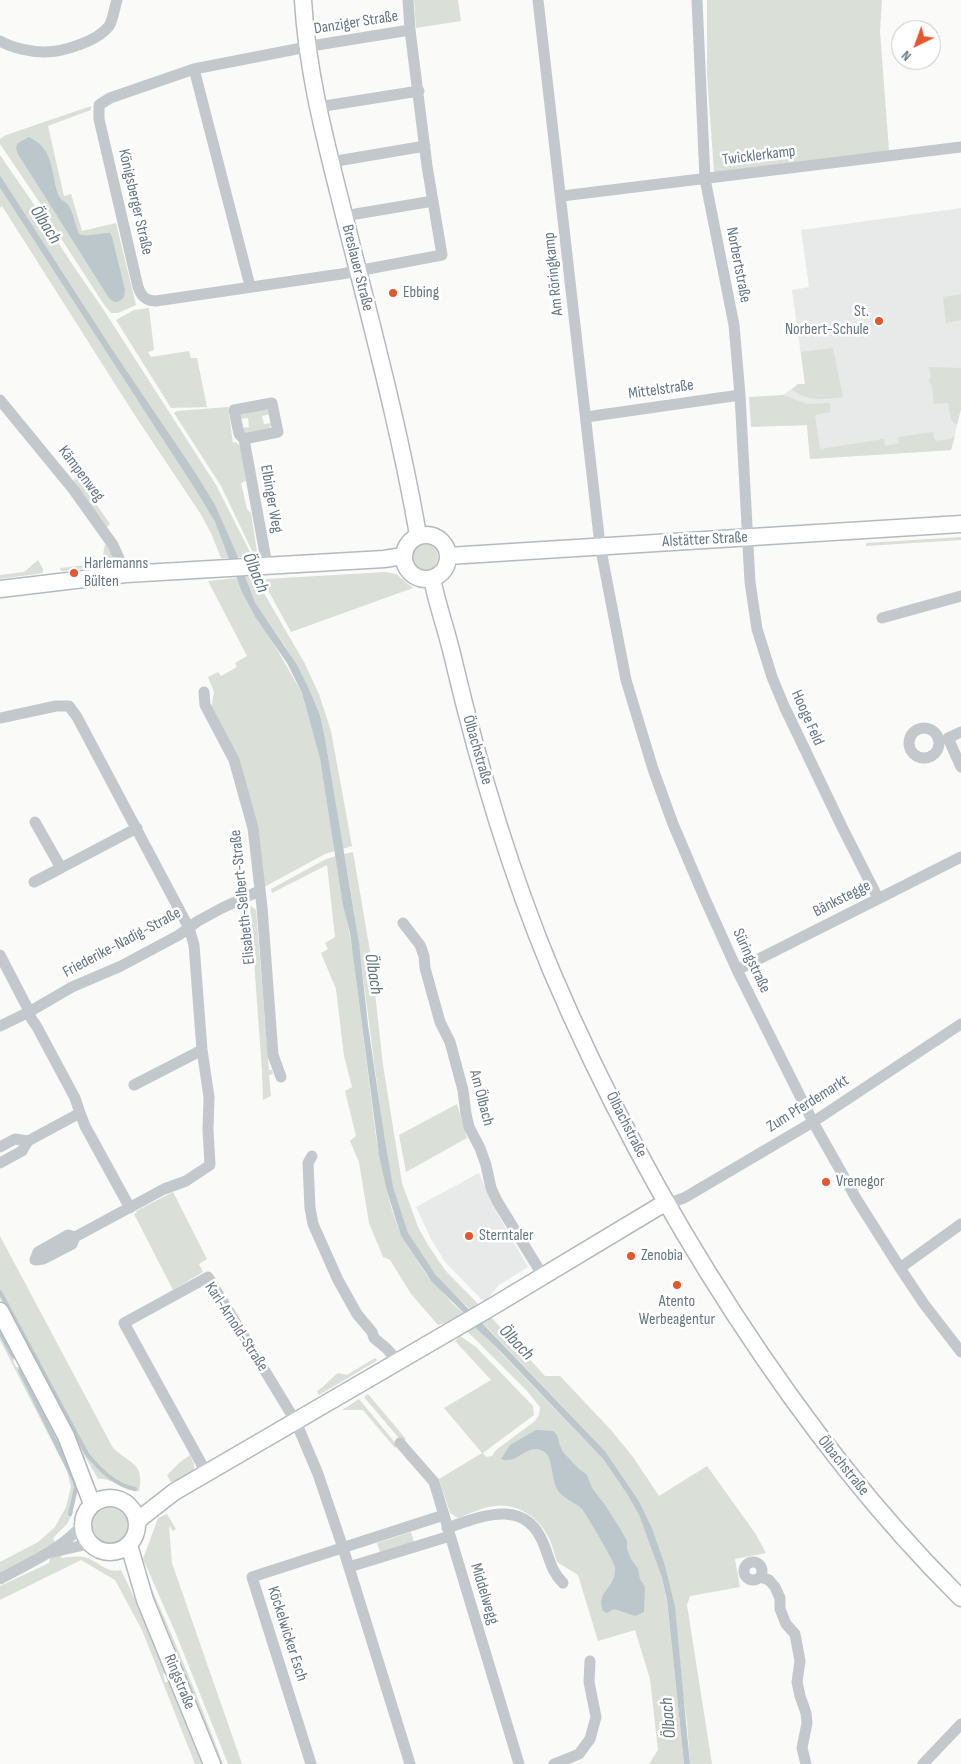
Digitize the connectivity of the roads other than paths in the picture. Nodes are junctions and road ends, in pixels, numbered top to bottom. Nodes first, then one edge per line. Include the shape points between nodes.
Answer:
1 (118, 0) edge
2 (303, 0) edge
3 (408, 0) edge
4 (538, 0) edge
5 (697, 0) edge
6 (410, 30) junction
7 (0, 41) edge
8 (307, 47) junction
9 (194, 69) junction
10 (419, 91) junction
11 (318, 107) junction
12 (425, 146) junction
13 (961, 147) edge
14 (331, 162) junction
15 (705, 179) junction
16 (562, 196) junction
17 (434, 201) junction
18 (344, 216) junction
19 (358, 270) junction
20 (250, 286) junction
21 (740, 395) junction
22 (2, 407) edge
23 (586, 417) junction
24 (244, 439) dead end
25 (961, 524) edge
26 (418, 535) junction
27 (748, 537) junction
28 (600, 545) junction
29 (403, 556) junction
30 (448, 556) junction
31 (259, 566) junction
32 (126, 574) junction
33 (432, 578) junction
34 (0, 589) edge
35 (961, 596) edge
36 (882, 618) dead end
37 (204, 692) dead end
38 (0, 718) edge
39 (961, 732) edge
40 (961, 767) edge
41 (35, 822) dead end
42 (137, 828) junction
43 (961, 857) edge
44 (61, 868) junction
45 (34, 882) dead end
46 (260, 891) junction
47 (878, 898) junction
48 (403, 923) dead end
49 (189, 928) junction
50 (0, 955) edge
51 (737, 970) junction
52 (29, 1012) junction
53 (961, 1024) edge
54 (0, 1026) edge
55 (202, 1050) junction
56 (281, 1077) dead end
57 (134, 1085) dead end
58 (80, 1113) junction
59 (813, 1122) junction
60 (28, 1141) junction
61 (0, 1147) edge
62 (312, 1156) dead end
63 (0, 1163) edge
64 (667, 1204) junction
65 (130, 1208) junction
66 (961, 1224) edge
67 (75, 1237) dead end
68 (900, 1268) junction
69 (543, 1276) junction
70 (0, 1311) edge
71 (961, 1352) edge
72 (398, 1361) junction
73 (296, 1422) junction
74 (66, 1436) junction
75 (400, 1443) dead end
76 (207, 1474) junction
77 (174, 1492) junction
78 (109, 1497) junction
79 (92, 1504) junction
80 (130, 1505) junction
81 (444, 1515) junction
82 (138, 1523) junction
83 (83, 1524) junction
84 (448, 1532) junction
85 (92, 1545) junction
86 (129, 1545) junction
87 (343, 1548) junction
88 (110, 1552) junction
89 (49, 1553) junction
90 (349, 1567) junction
91 (761, 1577) dead end
92 (0, 1579) edge
93 (563, 1583) dead end
94 (961, 1598) edge
95 (145, 1600) junction
96 (590, 1661) dead end
97 (961, 1724) edge
98 (212, 1764) edge
99 (311, 1764) edge
100 (410, 1764) edge
101 (519, 1764) edge
102 (554, 1764) edge
103 (806, 1764) edge
104 (923, 1764) edge

1 - 7 street via 108,26 98,36 83,43 43,52
2 - 8 street, Breslauer Straße
3 - 6 street, Danziger Straße
4 - 16 street, Am Röringkamp
5 - 15 street, Norbertstraße
6 - 8 street, Danziger Straße
6 - 10 street, Danziger Straße
8 - 9 street, Königsberger Straße
8 - 11 street, Breslauer Straße
9 - 20 street
9 - 20 street, Königsberger Straße via 110,98 99,105 99,119 138,287 150,301
10 - 11 street
10 - 12 street, Danziger Straße
11 - 14 street, Breslauer Straße
12 - 14 street
12 - 17 street, Danziger Straße
13 - 15 street, Twicklerkamp
14 - 18 street, Breslauer Straße
15 - 16 street, Twicklerkamp
15 - 21 street, Norbertstraße via 734,325
16 - 23 street, Am Röringkamp
17 - 18 street
17 - 19 street, Danziger Straße via 442,255
18 - 19 street, Breslauer Straße
19 - 20 street, Königsberger Straße
19 - 26 street, Breslauer Straße
21 - 23 street, Mittelstraße
21 - 27 street, Norbertstraße
22 - 32 street, Kämpenweg via 79,497 113,545
23 - 28 street, Am Röringkamp
24 - 31 street, Elbinger Weg
25 - 27 street, Alstätter Straße
26 - 29 street via 409,542
26 - 30 street via 436,536 446,546
27 - 28 street, Alstätter Straße
27 - 47 street, Hooge Feld via 757,629 772,677 805,752
28 - 30 street, Alstätter Straße
28 - 51 street, Süringstraße via 626,680 653,770 676,833
29 - 31 street
29 - 33 street via 412,574
30 - 33 street via 447,566
31 - 32 street
32 - 34 street
33 - 64 street, Ölbachstraße via 492,806 551,970
35 - 36 street
37 - 46 street, Elisabeth-Selbert-Straße via 205,705 234,760 242,788 255,841
38 - 42 street via 69,706
39 - 40 street via 944,741
41 - 44 street
42 - 44 street
42 - 49 street
43 - 47 street, Bänkstegge
44 - 45 street
46 - 49 street, Friederike-Nadig-Straße
46 - 56 street, Elisabeth-Selbert-Straße via 273,1055
47 - 51 street, Bänkstegge
48 - 69 street, Am Ölbach via 422,951 424,968 440,1022 450,1042 466,1114 486,1165 490,1188
49 - 52 street, Friederike-Nadig-Straße
49 - 55 street via 194,946
50 - 52 street
51 - 59 street, Süringstraße
52 - 54 street, Friederike-Nadig-Straße
52 - 58 street
53 - 59 street, Zum Pferdemarkt
55 - 57 street
55 - 65 street via 209,1097 210,1165 186,1181
58 - 60 street
58 - 65 street
59 - 64 street, Zum Pferdemarkt via 684,1198
59 - 68 street, Süringstraße
60 - 61 street via 15,1139
60 - 63 street via 22,1151
62 - 72 street via 308,1170 313,1224 357,1314 374,1338
64 - 69 street
64 - 94 street, Ölbachstraße via 764,1359 816,1433 888,1520
65 - 67 street
66 - 68 street
68 - 71 street, Süringstraße
69 - 72 street
70 - 74 street
72 - 73 street
73 - 76 street
73 - 76 street, Karl-Arnold-Straße via 208,1277 124,1322
73 - 87 street
74 - 78 street via 96,1483
74 - 79 street
75 - 81 street, Middelwegg via 434,1482
76 - 77 street
77 - 80 street
77 - 82 street
78 - 79 street
78 - 80 street
79 - 83 street via 86,1511
80 - 82 street
81 - 84 street, Middelwegg
81 - 87 street, Köckelwicker Esch
82 - 86 street via 135,1537
83 - 85 street via 85,1536
83 - 89 street
84 - 90 street
84 - 93 street via 484,1516 497,1513 514,1515 533,1526 539,1534 555,1575
84 - 101 street, Middelwegg
85 - 88 street
85 - 89 street
86 - 88 street
86 - 95 street, Ringstraße
87 - 90 street
87 - 99 street, Köckelwicker Esch via 252,1577
88 - 95 street, Ringstraße
89 - 92 street
90 - 100 street
91 - 103 street via 775,1587 786,1624 795,1634 800,1661 797,1682 807,1723 802,1748
95 - 98 street, Ringstraße
96 - 102 street via 589,1682 596,1717 590,1739 579,1754
97 - 104 street

